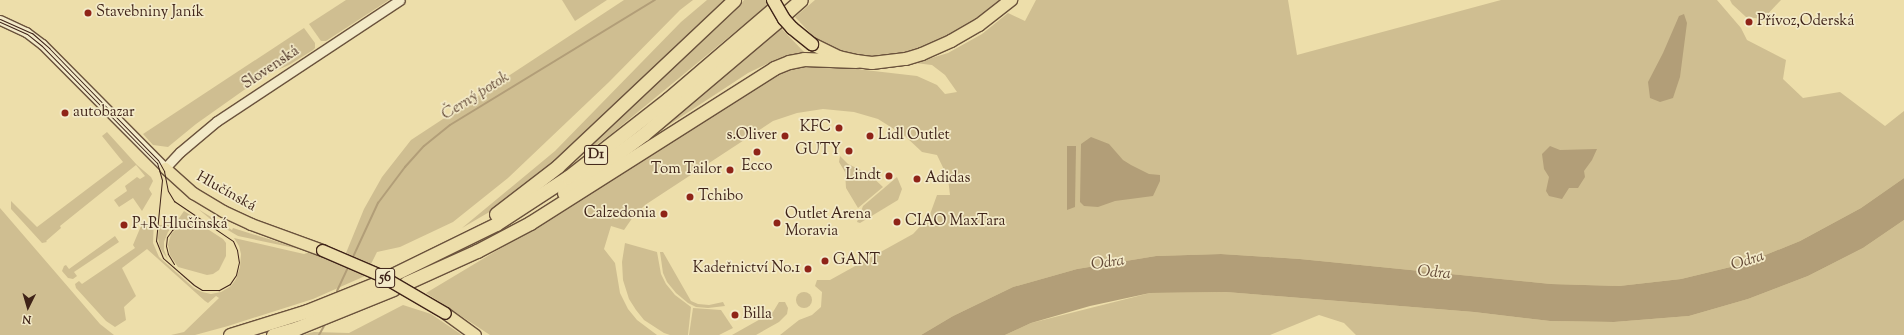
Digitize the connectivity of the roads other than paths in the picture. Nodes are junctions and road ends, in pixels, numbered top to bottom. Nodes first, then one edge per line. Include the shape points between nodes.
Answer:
1 (400, 0) edge
2 (801, 0) edge
3 (1011, 0) edge
4 (732, 2) edge
5 (780, 7) edge
6 (0, 20) edge
7 (856, 61) junction
8 (165, 168) junction
9 (442, 266) junction
10 (379, 282) dead end
11 (406, 283) dead end
12 (392, 289) dead end
13 (230, 335) edge
14 (273, 335) edge
15 (476, 335) edge

1 - 8 street, Slovenská via 217,121
2 - 5 highway, D1
3 - 7 highway via 965,33 922,54 882,63
4 - 5 highway, D1 via 558,166 504,208 462,236 426,253 395,274 496,224 568,177
5 - 7 highway, bridge via 784,19 812,44 840,57
5 - 9 highway, D1 via 668,114 575,185
6 - 8 street, Hlučínská via 26,32 46,47
7 - 9 highway, D1 via 804,59 774,68 530,223
8 - 15 main road, Hlučínská / 56, bridge via 193,192 223,211 380,276 445,313
9 - 11 highway, D1
10 - 13 highway via 307,311
12 - 14 highway via 297,328

